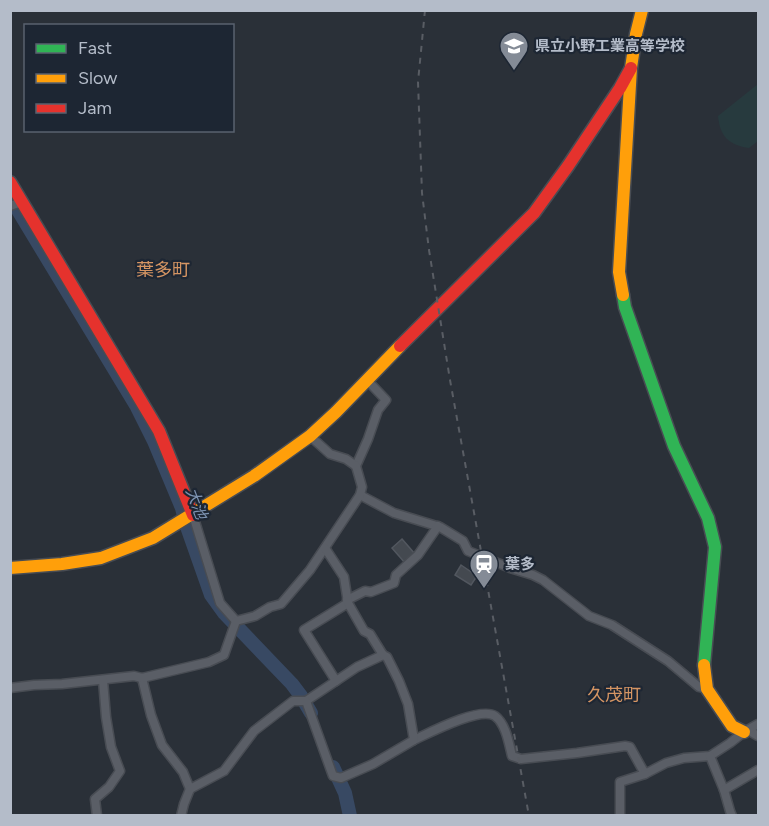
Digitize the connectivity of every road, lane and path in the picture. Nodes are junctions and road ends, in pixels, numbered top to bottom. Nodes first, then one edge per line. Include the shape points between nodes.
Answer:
1 (642, 10) edge
2 (631, 68) junction
3 (10, 182) edge
4 (16, 204) edge
5 (367, 380) junction
6 (310, 436) junction
7 (356, 466) junction
8 (360, 495) junction
9 (193, 515) junction
10 (438, 526) junction
11 (325, 548) junction
12 (10, 568) edge
13 (348, 602) junction
14 (236, 621) junction
15 (383, 655) junction
16 (142, 678) junction
17 (103, 680) junction
18 (336, 681) junction
19 (10, 688) edge
20 (707, 689) junction
21 (306, 701) junction
22 (759, 724) edge
23 (746, 731) junction
24 (759, 736) edge
25 (414, 740) junction
26 (710, 756) junction
27 (759, 770) edge
28 (645, 774) junction
29 (190, 789) junction
30 (724, 790) junction
31 (97, 816) edge
32 (182, 816) edge
33 (620, 816) edge
34 (732, 816) edge

1 - 2 street
2 - 5 street via 534,213
2 - 20 street via 619,272 625,307 674,446 708,518 715,547 704,669
3 - 4 street
4 - 9 street via 159,431
5 - 6 street
5 - 7 street via 386,400 378,410
6 - 7 street via 330,454
6 - 9 street
7 - 8 street via 362,487
8 - 10 street via 394,513
8 - 11 street
9 - 12 street via 153,538 101,558
9 - 14 street via 220,603
10 - 13 street via 418,555 396,575 394,583 365,591
10 - 20 street via 463,542 468,551 543,580 589,616 612,625
11 - 13 street via 344,577
11 - 14 street via 281,603
13 - 15 street
13 - 18 street via 304,630
14 - 16 street via 224,655
15 - 18 street
15 - 25 street via 408,704
16 - 17 street
16 - 29 street via 162,745 183,772
17 - 19 street
17 - 31 street via 111,747 120,771 95,799
18 - 21 street
20 - 23 street via 732,726
21 - 25 street via 333,776 341,778 373,764
21 - 29 street via 293,701 254,731 224,771
22 - 23 street
23 - 24 street
23 - 26 street
25 - 28 street via 445,725 485,713 495,716 502,725 512,756 521,759 625,746 630,747
26 - 28 street via 684,758
26 - 30 street
27 - 30 street
28 - 33 street via 620,782
29 - 32 street
30 - 34 street

